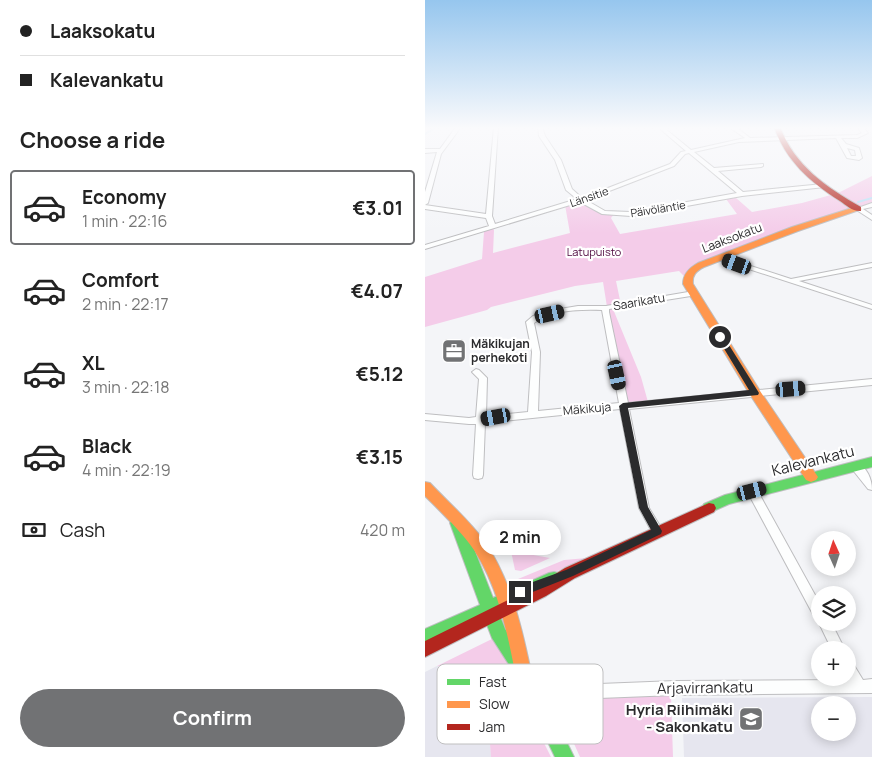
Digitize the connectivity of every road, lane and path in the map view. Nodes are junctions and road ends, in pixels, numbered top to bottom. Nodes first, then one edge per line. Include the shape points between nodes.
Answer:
1 (435, 162) edge
2 (493, 162) edge
3 (559, 162) edge
4 (674, 162) edge
5 (705, 162) edge
6 (797, 162) edge
7 (761, 165) dead end
8 (714, 170) junction
9 (823, 186) junction
10 (742, 194) junction
11 (581, 200) junction
12 (425, 203) edge
13 (872, 205) edge
14 (425, 207) edge
15 (858, 209) junction
16 (489, 216) junction
17 (872, 218) edge
18 (493, 227) junction
19 (425, 247) edge
20 (719, 258) junction
21 (872, 265) edge
22 (792, 281) junction
23 (694, 293) junction
24 (872, 307) edge
25 (606, 308) junction
26 (476, 372) dead end
27 (872, 382) edge
28 (755, 393) junction
29 (623, 406) junction
30 (533, 414) junction
31 (425, 418) edge
32 (481, 420) junction
33 (872, 462) edge
34 (856, 466) junction
35 (478, 475) dead end
36 (811, 477) junction
37 (872, 486) edge
38 (425, 488) edge
39 (752, 491) junction
40 (457, 523) junction
41 (657, 531) junction
42 (811, 599) edge
43 (505, 605) junction
44 (490, 611) junction
45 (425, 637) edge
46 (425, 649) edge
47 (518, 664) edge
48 (522, 664) edge
49 (856, 676) edge
50 (865, 686) edge
51 (603, 691) edge
52 (559, 744) edge
53 (565, 757) edge

1 - 12 street
2 - 16 street
3 - 11 street, Päivöläntie via 569,190
4 - 11 street, Länsitie
5 - 8 street
6 - 9 street
7 - 8 street
8 - 10 street
9 - 10 street, Päivöläntie
9 - 15 street
10 - 11 street, Päivöläntie via 631,214 604,212
11 - 18 street, Länsitie
13 - 15 street, Laaksokatu
14 - 16 street
15 - 17 street
15 - 20 street, Laaksokatu
16 - 18 street
18 - 19 street, Länsitie
20 - 22 street
20 - 23 street, Laaksokatu via 690,272 688,280
21 - 22 street
22 - 24 street
23 - 25 street, Saarikatu
23 - 28 street, Laaksokatu
25 - 29 street, Saarikatu via 605,317
25 - 30 street via 564,311 533,318 529,325 536,352
26 - 32 street via 483,378
27 - 28 street, Mäkikuja
28 - 29 street, Mäkikuja
28 - 36 street, Laaksokatu
29 - 30 street, Mäkikuja
29 - 41 street, Saarikatu via 643,508
30 - 32 street, Mäkikuja
31 - 32 street, Mäkikuja
32 - 35 street
33 - 34 street, Kalevankatu
34 - 36 street, Kalevankatu
34 - 37 street
36 - 39 street, Kalevankatu
38 - 40 street
39 - 41 street, Kalevankatu
39 - 42 street
40 - 43 street via 480,548
40 - 44 street
41 - 43 street, Kalevankatu
43 - 44 street, Kalevankatu
43 - 48 street via 517,636
44 - 45 street
44 - 46 street
44 - 47 street via 502,641
49 - 50 street
50 - 51 street, Arjavirrankatu
52 - 53 street

